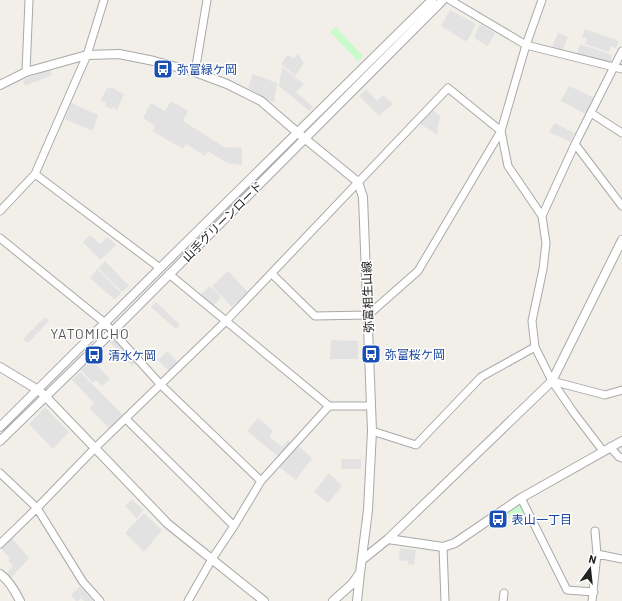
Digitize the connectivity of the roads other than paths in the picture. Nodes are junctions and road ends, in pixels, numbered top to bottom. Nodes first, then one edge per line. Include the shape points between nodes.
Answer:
1 (29, 0) edge
2 (104, 0) edge
3 (207, 0) edge
4 (432, 0) edge
5 (443, 0) edge
6 (450, 0) edge
7 (542, 0) edge
8 (526, 45) junction
9 (622, 51) edge
10 (87, 55) junction
11 (614, 67) junction
12 (622, 69) edge
13 (26, 72) junction
14 (196, 72) junction
15 (0, 84) edge
16 (591, 113) junction
17 (501, 131) junction
18 (298, 133) junction
19 (622, 133) edge
20 (305, 139) junction
21 (575, 144) junction
22 (35, 174) junction
23 (358, 182) junction
24 (622, 206) edge
25 (0, 211) edge
26 (542, 216) junction
27 (0, 238) edge
28 (622, 240) edge
29 (160, 268) junction
30 (169, 274) junction
31 (272, 274) junction
32 (368, 315) junction
33 (226, 321) junction
34 (105, 323) junction
35 (113, 331) junction
36 (535, 348) junction
37 (0, 367) edge
38 (552, 381) junction
39 (161, 385) junction
40 (38, 390) junction
41 (622, 390) edge
42 (46, 396) junction
43 (329, 406) junction
44 (371, 406) junction
45 (126, 419) junction
46 (0, 427) edge
47 (372, 431) junction
48 (0, 441) edge
49 (622, 441) edge
50 (95, 448) junction
51 (606, 449) junction
52 (622, 458) edge
53 (0, 473) edge
54 (261, 481) junction
55 (521, 498) junction
56 (37, 508) junction
57 (234, 526) junction
58 (595, 531) dead end
59 (388, 539) junction
60 (0, 544) edge
61 (443, 547) junction
62 (597, 554) junction
63 (212, 559) junction
64 (622, 559) edge
65 (362, 560) junction
66 (360, 574) junction
67 (1, 577) edge
68 (594, 592) junction
69 (504, 593) dead end
70 (20, 601) edge
71 (100, 601) edge
72 (188, 601) edge
73 (264, 601) edge
74 (333, 601) edge
75 (357, 601) edge
76 (445, 601) edge
77 (504, 601) edge
78 (592, 601) edge

1 - 13 street
2 - 10 street
3 - 14 street
4 - 18 street, 山手グリーンロード
5 - 20 street, 山手グリーンロード
6 - 8 street
7 - 8 street
8 - 11 street
8 - 17 street
9 - 11 street
10 - 13 street
10 - 14 street via 119,54
10 - 22 street
11 - 12 street
11 - 16 street
13 - 15 street
14 - 18 street via 261,101
16 - 19 street
16 - 21 street
17 - 23 street via 448,88
17 - 26 street via 508,166
17 - 32 street via 418,271
18 - 20 street
18 - 29 street, 山手グリーンロード
20 - 23 street
20 - 30 street, 山手グリーンロード
21 - 24 street
21 - 26 street
22 - 25 street
22 - 29 street
23 - 31 street
23 - 32 street, 弥富相生山線 via 363,197
26 - 36 street via 546,243 532,321
27 - 34 street
28 - 38 street
29 - 34 street, 山手グリーンロード
30 - 33 street
30 - 35 street, 山手グリーンロード
31 - 32 street via 315,316
31 - 33 street
32 - 44 street, 弥富相生山線
33 - 39 street
33 - 43 street
34 - 35 street
34 - 40 street, 山手グリーンロード
35 - 39 street
35 - 42 street, 山手グリーンロード
36 - 38 street
36 - 47 street via 481,377 416,446
37 - 40 street
38 - 41 street via 605,395
38 - 51 street via 574,413
38 - 59 street
39 - 45 street
39 - 54 street
40 - 42 street
40 - 46 street, 山手グリーンロード
42 - 48 street, 山手グリーンロード
42 - 50 street
43 - 44 street
43 - 54 street
44 - 47 street, 弥富相生山線
45 - 50 street
45 - 57 street
47 - 65 street, 弥富相生山線 via 368,510
49 - 51 street
50 - 56 street
50 - 63 street via 168,524
51 - 52 street
51 - 55 street
53 - 56 street
54 - 57 street
55 - 61 street via 455,543
55 - 68 street via 567,590
56 - 60 street
56 - 71 street via 83,582
57 - 63 street
58 - 62 street
59 - 61 street
59 - 65 street
61 - 76 street
62 - 64 street
62 - 68 street
63 - 72 street
63 - 73 street
65 - 66 street, 弥富相生山線
66 - 74 street
66 - 75 street, 弥富相生山線
67 - 70 street
68 - 78 street
69 - 77 street

